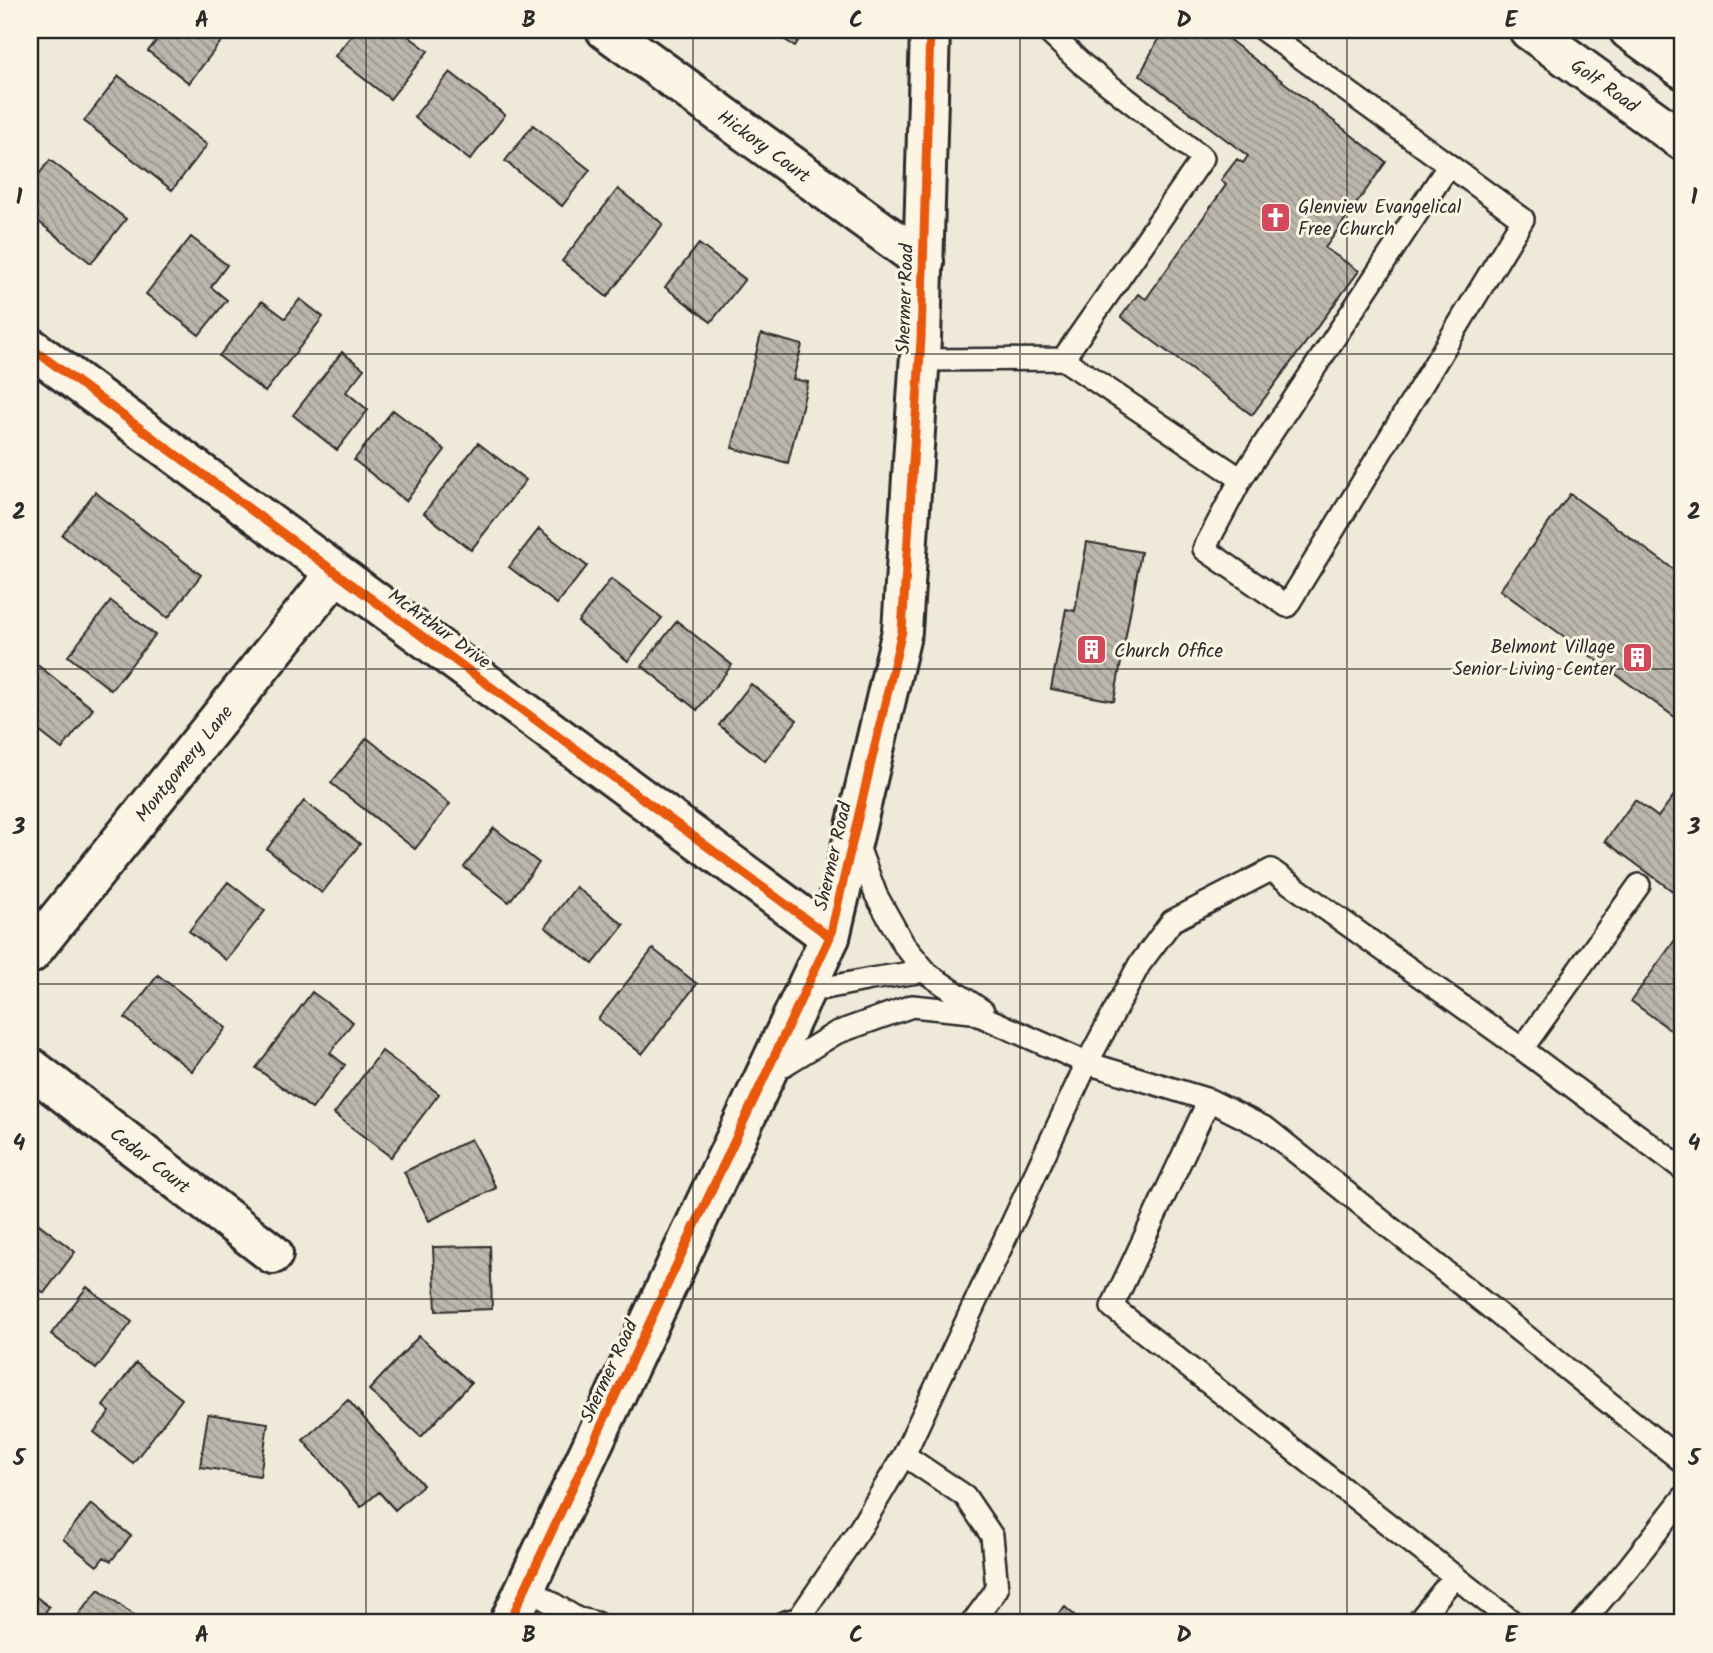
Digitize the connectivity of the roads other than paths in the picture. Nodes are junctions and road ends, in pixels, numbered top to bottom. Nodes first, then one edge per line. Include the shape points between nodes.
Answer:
1 (606, 30) edge
2 (930, 30) edge
3 (1046, 30) edge
4 (1263, 30) edge
5 (1529, 30) edge
6 (1629, 30) edge
7 (1683, 69) edge
8 (1683, 141) edge
9 (1449, 165) junction
10 (924, 262) junction
11 (30, 347) edge
12 (1063, 359) junction
13 (920, 360) junction
14 (1241, 479) junction
15 (336, 573) junction
16 (854, 837) junction
17 (1639, 885) dead end
18 (830, 937) junction
19 (30, 954) edge
20 (925, 971) junction
21 (805, 992) junction
22 (1008, 1028) junction
23 (1522, 1049) junction
24 (1087, 1063) junction
25 (30, 1067) edge
26 (766, 1076) junction
27 (1209, 1100) junction
28 (1683, 1169) edge
29 (273, 1254) dead end
30 (904, 1455) junction
31 (1683, 1462) edge
32 (1683, 1497) edge
33 (1455, 1577) junction
34 (526, 1587) junction
35 (797, 1622) edge
36 (509, 1623) edge
37 (596, 1623) edge
38 (972, 1623) edge
39 (1417, 1623) edge
40 (1514, 1623) edge
41 (1582, 1623) edge

1 - 10 street, Hickory Court
2 - 10 street, Shermer Road
3 - 12 lane via 1082,64 1203,158
4 - 9 lane
5 - 8 street, Golf Road
6 - 7 street
9 - 14 lane
9 - 14 lane via 1523,219 1287,606 1204,549
10 - 13 street, Shermer Road
11 - 15 street, McArthur Drive
12 - 13 lane
12 - 14 lane
13 - 16 street, Shermer Road via 902,631
15 - 18 street, McArthur Drive
15 - 19 street, Montgomery Lane
16 - 18 street, Shermer Road
16 - 20 lane via 876,895 904,945
17 - 23 lane
18 - 21 street, Shermer Road
20 - 21 lane
20 - 22 lane
21 - 26 street, Shermer Road
22 - 24 lane
22 - 26 lane via 972,1012 912,1006 836,1033
23 - 24 lane via 1270,870 1172,921 1139,965
23 - 28 lane
24 - 27 lane
24 - 30 lane
25 - 29 street, Cedar Court
26 - 34 street, Shermer Road
27 - 31 lane via 1267,1129
27 - 33 lane via 1112,1307
30 - 35 lane
30 - 38 lane via 965,1496 992,1536 997,1589
32 - 41 lane
33 - 39 lane
33 - 40 lane
34 - 36 street, Shermer Road
34 - 37 lane via 576,1618

